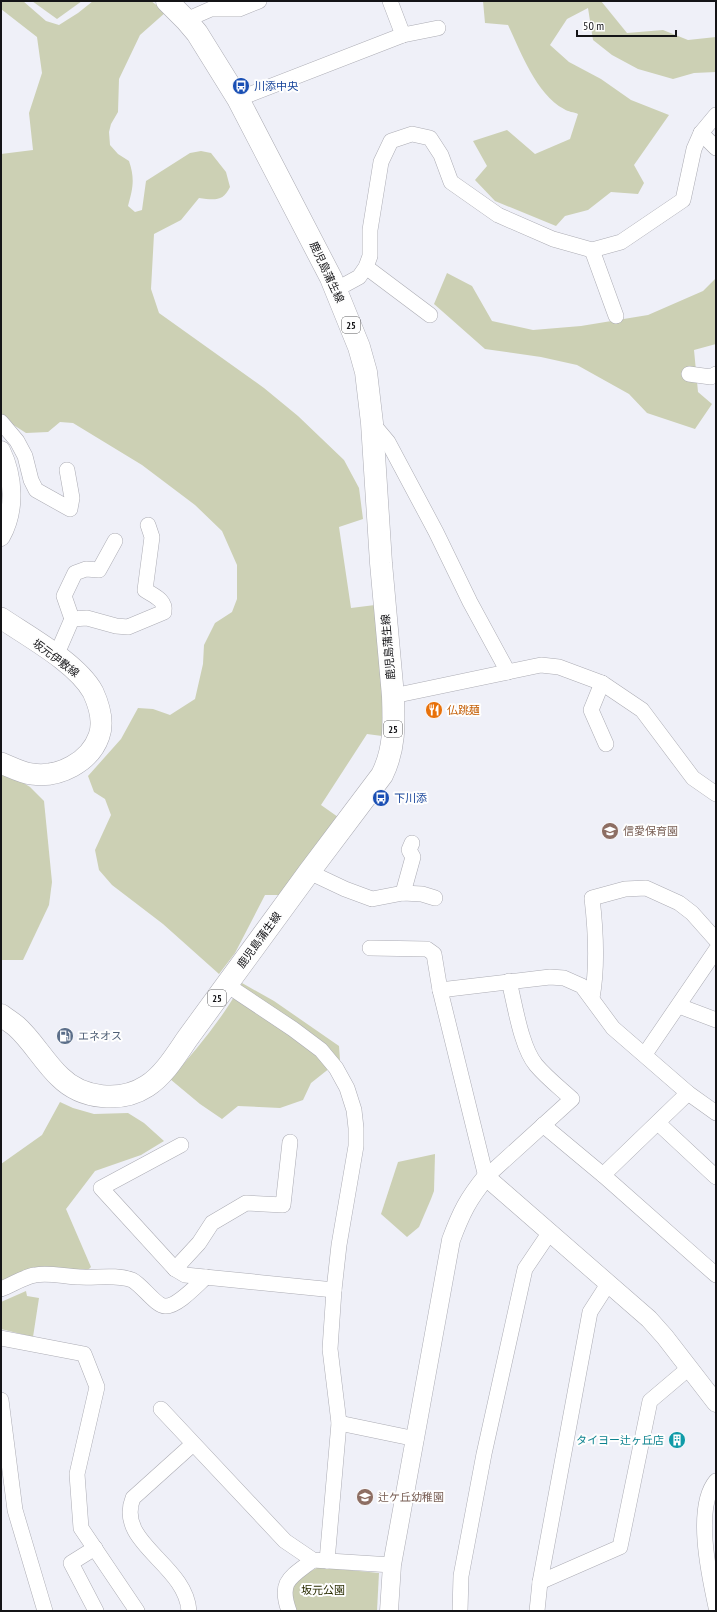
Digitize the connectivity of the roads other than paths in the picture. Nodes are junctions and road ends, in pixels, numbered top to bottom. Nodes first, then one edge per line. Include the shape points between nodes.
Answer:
1 (167, 1) edge
2 (259, 1) edge
3 (390, 1) edge
4 (186, 20) junction
5 (438, 28) dead end
6 (403, 35) junction
7 (238, 99) junction
8 (716, 115) edge
9 (701, 133) junction
10 (716, 148) edge
11 (592, 250) junction
12 (366, 268) junction
13 (337, 289) junction
14 (430, 315) dead end
15 (616, 316) dead end
16 (690, 374) dead end
17 (716, 374) edge
18 (1, 422) edge
19 (372, 423) junction
20 (1, 450) edge
21 (67, 470) dead end
22 (148, 525) dead end
23 (1, 537) edge
24 (115, 541) dead end
25 (1, 618) edge
26 (72, 619) junction
27 (56, 656) junction
28 (508, 672) junction
29 (602, 683) junction
30 (393, 696) junction
31 (606, 744) dead end
32 (1, 763) edge
33 (716, 794) edge
34 (412, 843) dead end
35 (309, 872) junction
36 (403, 893) junction
37 (435, 898) dead end
38 (716, 940) edge
39 (370, 948) dead end
40 (716, 950) edge
41 (509, 981) junction
42 (227, 985) junction
43 (440, 990) junction
44 (592, 998) junction
45 (679, 1006) junction
46 (1, 1015) edge
47 (716, 1020) edge
48 (645, 1054) junction
49 (688, 1093) junction
50 (716, 1113) edge
51 (658, 1123) junction
52 (543, 1125) junction
53 (290, 1142) dead end
54 (181, 1145) dead end
55 (603, 1175) junction
56 (486, 1177) junction
57 (716, 1177) edge
58 (550, 1232) junction
59 (175, 1269) junction
60 (716, 1275) edge
61 (206, 1277) junction
62 (608, 1284) junction
63 (1, 1289) edge
64 (334, 1290) junction
65 (1, 1338) edge
66 (690, 1368) junction
67 (1, 1400) edge
68 (716, 1403) edge
69 (161, 1409) dead end
70 (339, 1423) junction
71 (416, 1439) junction
72 (193, 1444) junction
73 (716, 1481) edge
74 (95, 1548) junction
75 (320, 1561) junction
76 (392, 1565) junction
77 (540, 1582) junction
78 (716, 1607) edge
79 (45, 1611) edge
80 (96, 1611) edge
81 (138, 1611) edge
82 (189, 1611) edge
83 (289, 1611) edge
84 (389, 1611) edge
85 (460, 1611) edge
86 (537, 1611) edge

1 - 4 main road, 鹿児島蒲生線 / 25
2 - 4 street via 239,9 211,9
3 - 6 street
4 - 7 main road, 鹿児島蒲生線 / 25
5 - 6 street
6 - 7 street
7 - 13 main road, 鹿児島蒲生線 / 25
8 - 9 street
9 - 10 street
9 - 11 street via 694,149 682,200 621,242
11 - 12 street via 553,239 498,216 451,182 441,155 430,138 412,134 392,141 381,162 370,230 370,256
11 - 15 street
12 - 13 street via 359,277
12 - 14 street
13 - 19 main road, 鹿児島蒲生線 / 25 via 366,372
16 - 17 street via 711,377
18 - 21 street via 17,441 25,456 36,490 70,509 72,498
19 - 28 street via 388,442
19 - 30 main road, 鹿児島蒲生線 / 25
20 - 23 street via 12,497 10,513
22 - 26 street via 152,537 146,590 163,602 164,612 128,627 87,618
24 - 26 street via 99,570 86,569 75,573 64,596
25 - 27 main road, 坂元伊敷線
26 - 27 street
27 - 32 main road, 坂元伊敷線 via 79,673 92,692 98,704 100,735 88,753 78,762 56,773 32,774
28 - 29 street via 541,665 559,667
28 - 30 street
29 - 31 street via 591,710
29 - 33 street via 642,710 693,778
30 - 35 main road, 鹿児島蒲生線 / 25 via 392,746 386,768
34 - 36 street via 410,850 413,857
35 - 36 street via 372,900
35 - 42 main road, 鹿児島蒲生線 / 25
36 - 37 street
38 - 44 street via 679,902 646,888 626,888 592,898 596,946
39 - 43 street via 427,949 434,954
40 - 45 street
41 - 43 street
41 - 44 street via 564,978 582,986
41 - 52 street via 530,1055 536,1065 572,1100
42 - 46 main road, 鹿児島蒲生線 / 25 via 158,1075 148,1085 124,1096 100,1096 76,1089 60,1078 17,1026
42 - 64 street via 321,1050 336,1068 347,1088 354,1110 356,1146
43 - 56 street
44 - 48 street via 613,1028
45 - 47 street
45 - 48 street
48 - 49 street
49 - 50 street
49 - 51 street
51 - 55 street
51 - 57 street
52 - 55 street
52 - 56 street
53 - 59 street via 283,1205 246,1203 212,1223 199,1243
54 - 59 street via 101,1188
55 - 60 street
56 - 58 street
56 - 71 street via 460,1214 451,1240
58 - 62 street
58 - 85 street via 525,1269 462,1568
59 - 61 street via 185,1275
61 - 63 street via 172,1306 163,1306 144,1288 122,1278 34,1275
61 - 64 street
62 - 66 street via 649,1319
62 - 77 street via 590,1312
64 - 70 street via 330,1349
65 - 74 street via 84,1354 97,1387 77,1474 77,1484 81,1528
66 - 68 street
66 - 77 street via 650,1401 620,1548
67 - 79 street via 15,1510
69 - 72 street
70 - 71 street
70 - 75 street
71 - 76 street
72 - 75 street via 285,1541
72 - 82 street via 133,1498 129,1508 130,1521 137,1536 180,1584 188,1598
73 - 78 street via 704,1508 703,1528
74 - 80 street via 71,1563
74 - 81 street
75 - 76 street
75 - 83 street via 293,1574 287,1582 284,1593
76 - 84 street
77 - 86 street

